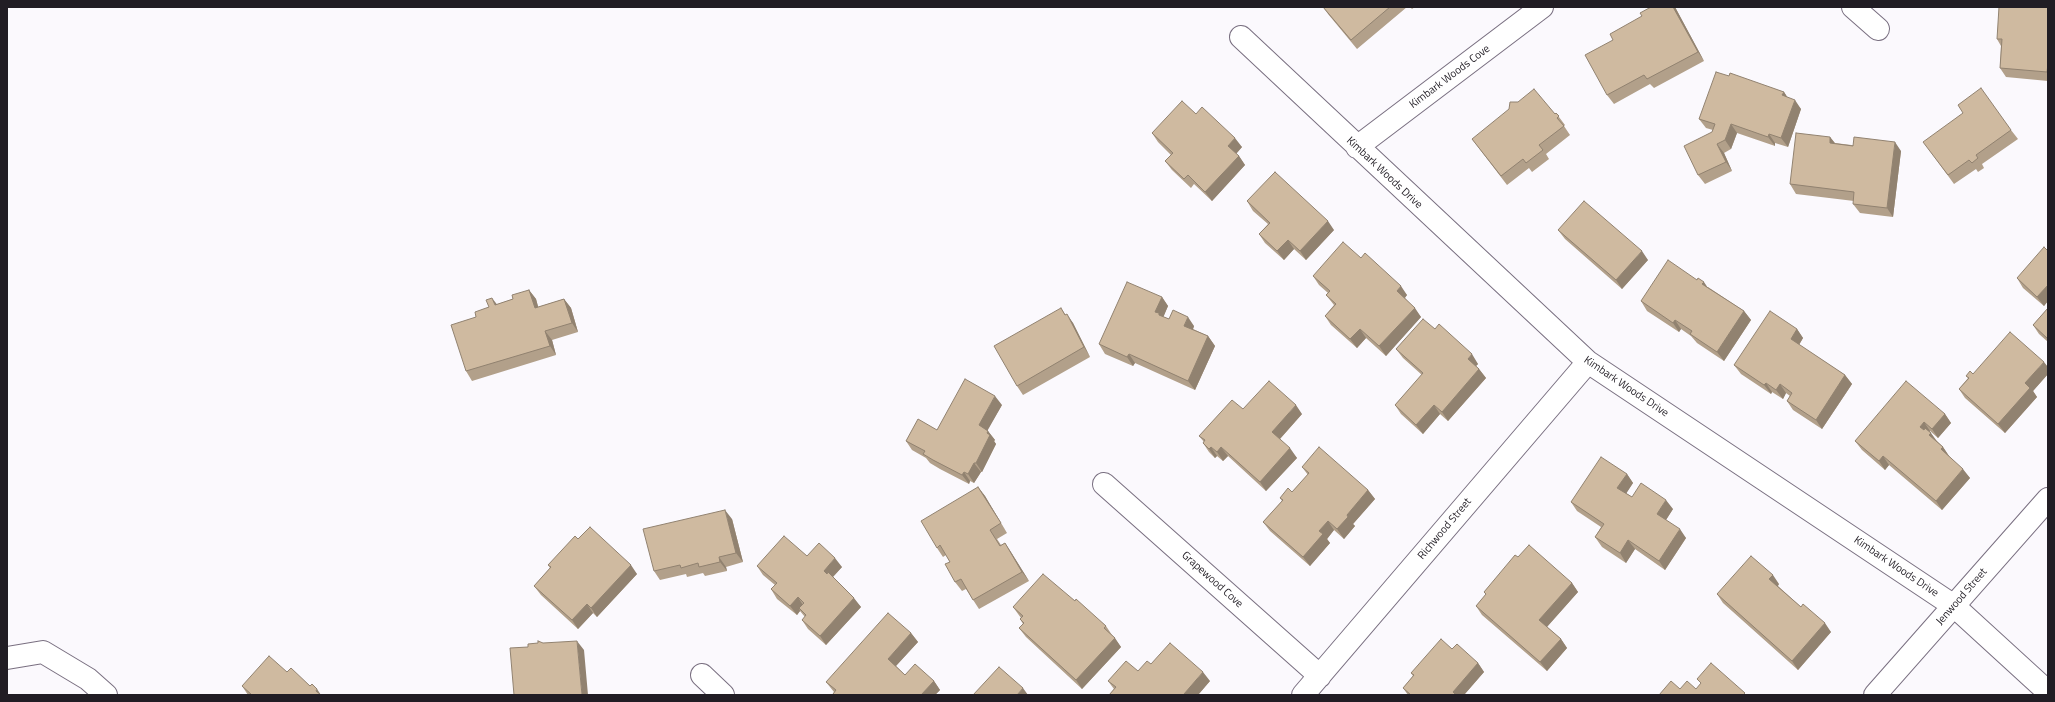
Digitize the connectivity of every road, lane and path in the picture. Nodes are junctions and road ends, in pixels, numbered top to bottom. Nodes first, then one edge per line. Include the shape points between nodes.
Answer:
1 (1542, 7) edge
2 (1853, 7) edge
3 (1878, 29) dead end
4 (1241, 37) dead end
5 (1357, 147) junction
6 (1588, 362) junction
7 (1104, 484) dead end
8 (2048, 499) edge
9 (1954, 606) junction
10 (7, 658) edge
11 (702, 675) dead end
12 (1320, 676) junction
13 (2048, 692) edge
14 (106, 695) edge
15 (723, 695) edge
16 (1303, 695) edge
17 (1875, 695) edge

1 - 5 street, Kimbark Woods Cove
2 - 3 street
4 - 5 street, Kimbark Woods Drive
5 - 6 street, Kimbark Woods Drive
6 - 9 street, Kimbark Woods Drive
6 - 12 street, Richwood Street
7 - 12 street, Grapewood Cove
8 - 9 street, Jenwood Street
9 - 13 street, Kimbark Woods Drive
9 - 17 street, Jenwood Street
10 - 14 street via 43,652 88,679
11 - 15 street
12 - 16 street, Richwood Street

